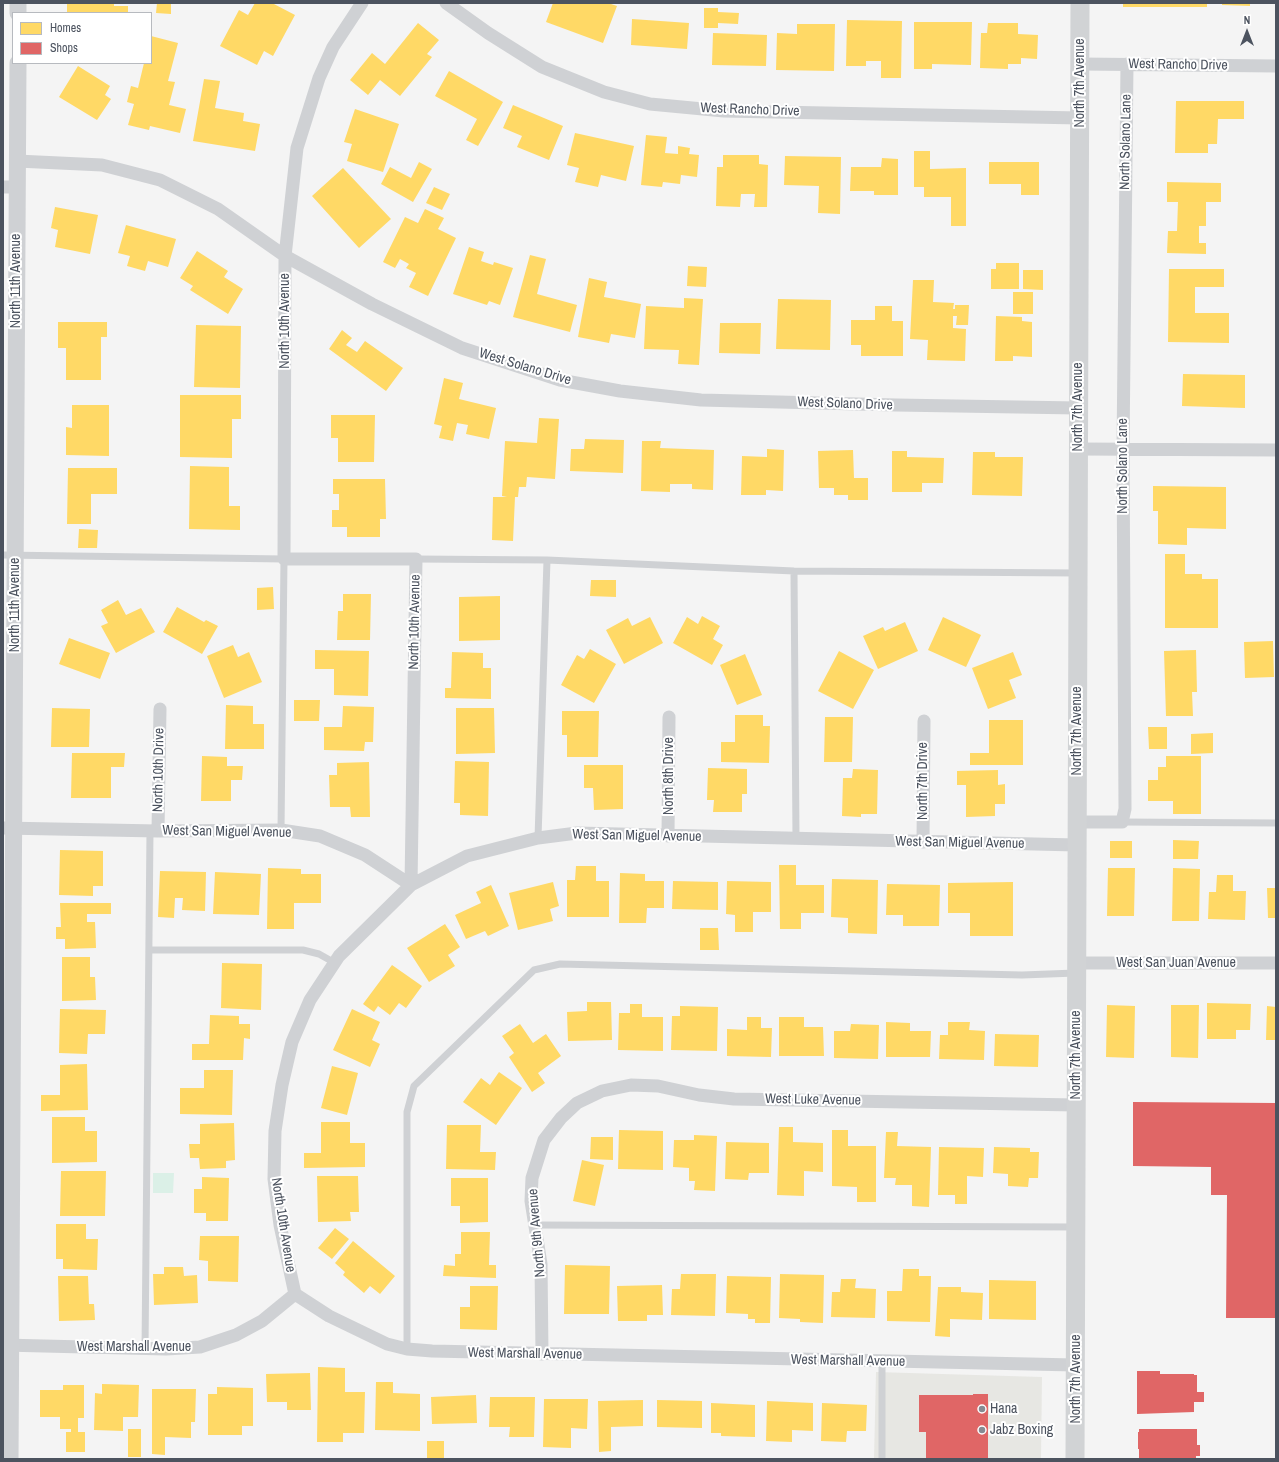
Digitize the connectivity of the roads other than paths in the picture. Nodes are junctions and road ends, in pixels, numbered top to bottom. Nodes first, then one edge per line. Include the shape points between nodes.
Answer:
1 (362, 3) edge
2 (446, 3) edge
3 (1080, 3) edge
4 (18, 64) edge
5 (1080, 64) junction
6 (1127, 64) junction
7 (1276, 66) edge
8 (1080, 118) junction
9 (17, 161) junction
10 (10, 187) edge
11 (285, 256) junction
12 (1078, 408) junction
13 (1078, 449) junction
14 (1123, 449) junction
15 (1276, 450) edge
16 (9, 556) edge
17 (284, 559) junction
18 (416, 560) junction
19 (546, 560) junction
20 (794, 571) junction
21 (1078, 573) junction
22 (160, 709) dead end
23 (669, 717) dead end
24 (924, 721) dead end
25 (1076, 822) junction
26 (1122, 822) junction
27 (1276, 823) edge
28 (9, 828) edge
29 (282, 830) junction
30 (154, 831) junction
31 (668, 836) junction
32 (538, 838) junction
33 (796, 839) junction
34 (923, 842) junction
35 (1076, 845) junction
36 (411, 885) junction
37 (149, 950) junction
38 (335, 963) junction
39 (1276, 963) edge
40 (1076, 968) junction
41 (1076, 1105) junction
42 (561, 1118) joint
43 (535, 1224) junction
44 (1076, 1227) junction
45 (295, 1294) junction
46 (7, 1345) edge
47 (145, 1349) junction
48 (407, 1349) junction
49 (542, 1354) junction
50 (882, 1361) junction
51 (1075, 1365) junction
52 (10, 1459) edge
53 (882, 1459) edge
54 (1075, 1459) edge

1 - 11 street, North 10th Avenue via 333,47 319,78 297,148
2 - 8 street, West Rancho Drive via 542,67 604,92 650,104 724,110
3 - 5 main road, North 7th Avenue
4 - 9 street, North 11th Avenue
5 - 6 street, West Rancho Drive
5 - 8 main road, North 7th Avenue
6 - 7 street, West Rancho Drive
6 - 14 street, North Solano Lane
8 - 12 main road, North 7th Avenue
9 - 10 street, North 11th Avenue
9 - 11 street, West Solano Drive via 102,165 160,180 218,208
10 - 16 street, North 11th Avenue
11 - 12 street, West Solano Drive via 372,304 462,348 560,380 620,391 701,400
11 - 17 street, North 10th Avenue
12 - 13 main road, North 7th Avenue
13 - 14 street
13 - 21 main road, North 7th Avenue
14 - 15 street
14 - 26 street, North Solano Lane via 1125,809
16 - 17 lane
16 - 28 street, North 11th Avenue
17 - 18 street, North 10th Avenue
17 - 29 lane
18 - 19 lane
18 - 36 street, North 10th Avenue
19 - 20 lane
19 - 32 lane
20 - 21 lane
20 - 33 lane
21 - 25 main road, North 7th Avenue
22 - 30 street, North 10th Drive
23 - 31 street, North 8th Drive
24 - 34 street, North 7th Drive
25 - 26 street
25 - 35 main road, North 7th Avenue
26 - 27 lane
28 - 30 street, West San Miguel Avenue
28 - 46 street, North 11th Avenue
29 - 30 street, West San Miguel Avenue
29 - 36 street, West San Miguel Avenue via 320,836 365,855
30 - 37 lane
31 - 32 street, West San Miguel Avenue via 577,833
31 - 33 street, West San Miguel Avenue
32 - 36 street, West San Miguel Avenue via 467,856
33 - 34 street, West San Miguel Avenue
34 - 35 street, West San Miguel Avenue
35 - 40 main road, North 7th Avenue
36 - 38 street, North 10th Avenue
37 - 38 lane via 303,950 319,954
37 - 47 lane
38 - 45 street, North 10th Avenue via 310,1000 292,1042 275,1131 274,1179 280,1225
39 - 40 street, West San Juan Avenue
40 - 41 main road, North 7th Avenue
40 - 48 lane via 1022,975 560,964 534,970 414,1086 407,1112
41 - 42 street, West Luke Avenue via 734,1099 658,1086 631,1085 602,1091 577,1103
41 - 44 main road, North 7th Avenue
42 - 43 street, North 9th Avenue via 544,1140 532,1178 531,1201
43 - 44 lane
43 - 49 street, North 9th Avenue via 541,1264
44 - 51 main road, North 7th Avenue
45 - 47 street, West Marshall Avenue via 262,1321 236,1335 200,1347
45 - 48 street, West Marshall Avenue via 360,1332 387,1344
46 - 47 street, West Marshall Avenue
46 - 52 street, North 11th Avenue
48 - 49 street, West Marshall Avenue
49 - 50 street, West Marshall Avenue
50 - 51 street, West Marshall Avenue
50 - 53 lane
51 - 54 main road, North 7th Avenue

